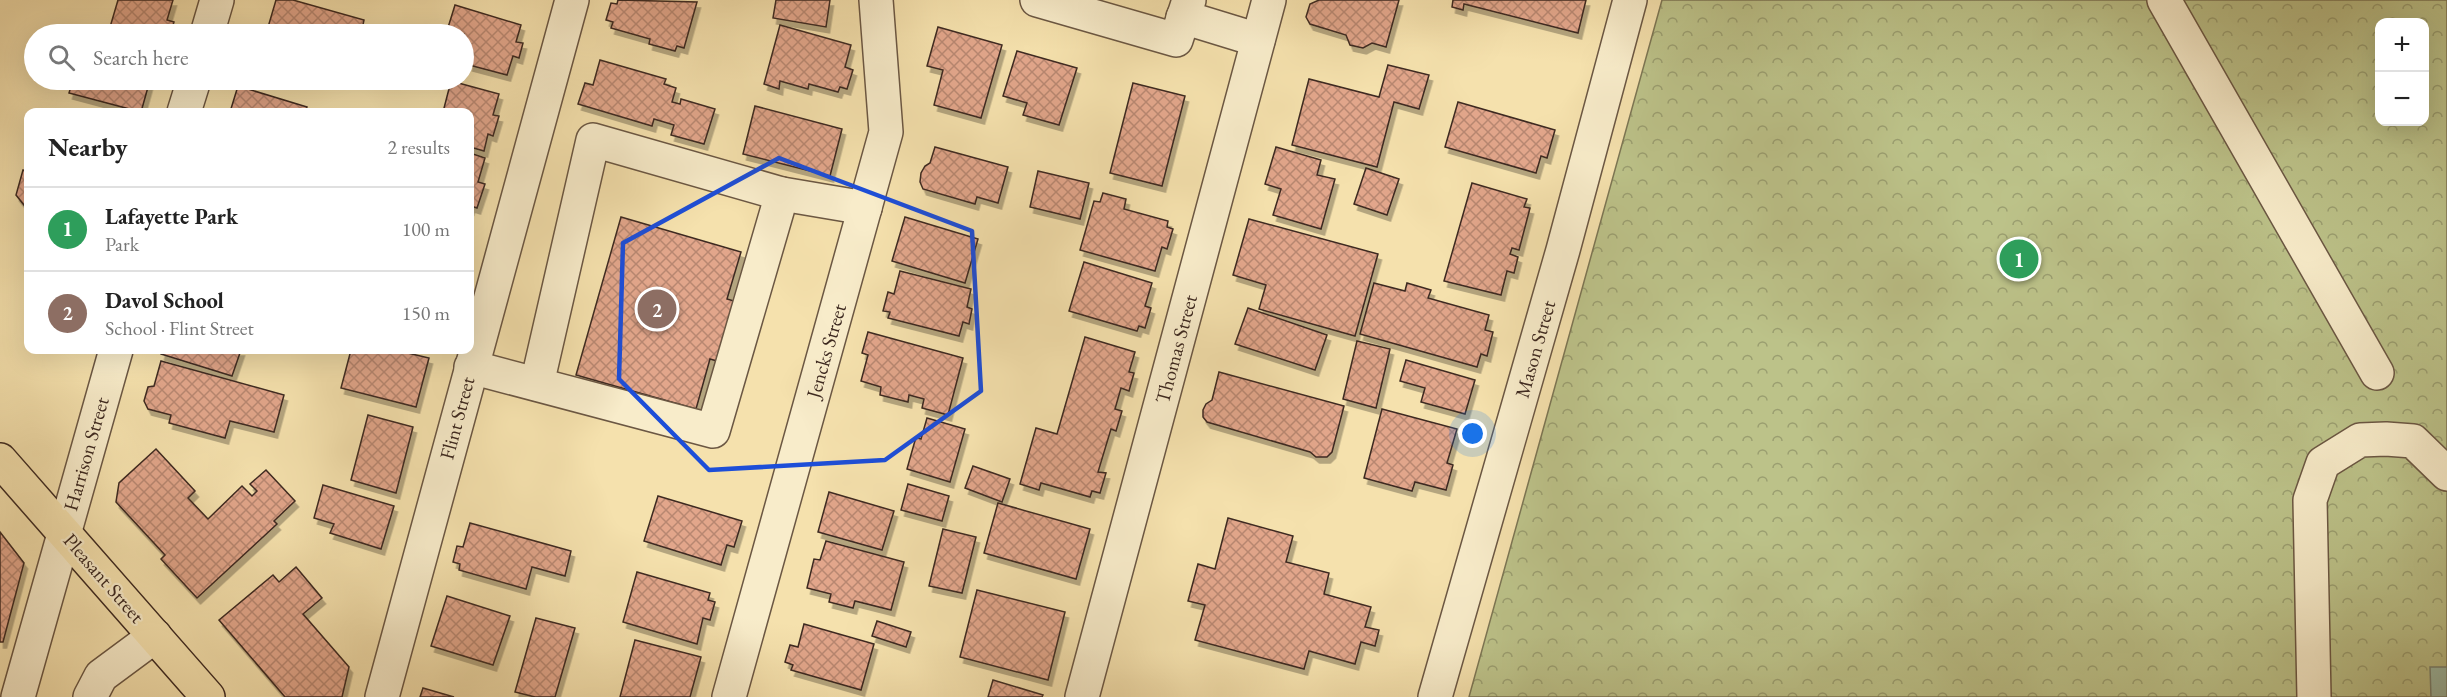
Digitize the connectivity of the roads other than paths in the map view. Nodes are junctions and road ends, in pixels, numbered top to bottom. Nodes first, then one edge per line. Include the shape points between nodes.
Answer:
1 (217, 0) edge
2 (572, 0) edge
3 (876, 0) edge
4 (1037, 0) edge
5 (1269, 0) edge
6 (1630, 0) edge
7 (2164, 0) edge
8 (1186, 9) edge
9 (210, 24) edge
10 (1258, 40) junction
11 (191, 90) edge
12 (185, 108) edge
13 (782, 194) junction
14 (865, 208) junction
15 (115, 354) edge
16 (471, 367) junction
17 (2377, 373) dead end
18 (537, 384) junction
19 (0, 460) edge
20 (2447, 474) edge
21 (64, 532) junction
22 (155, 636) junction
23 (18, 697) edge
24 (90, 697) edge
25 (208, 697) edge
26 (382, 697) edge
27 (729, 697) edge
28 (1082, 697) edge
29 (1435, 697) edge
30 (2314, 697) edge

1 - 9 street
2 - 16 street, Flint Street
3 - 14 street, Jencks Street via 886,132
4 - 8 street via 1176,40
5 - 10 street, Thomas Street
6 - 29 street, Mason Street
7 - 17 street
8 - 10 street
10 - 28 street, Thomas Street
11 - 12 street
13 - 14 street
13 - 18 street via 713,431
13 - 18 street via 593,140
14 - 27 street, Jencks Street
15 - 21 street, Harrison Street
16 - 18 street
16 - 26 street, Flint Street
19 - 21 main road, Pleasant Street
20 - 30 street via 2414,441 2360,441 2323,464 2310,500
21 - 22 main road, Pleasant Street
21 - 23 street, Harrison Street
22 - 24 street via 101,676
22 - 25 main road, Pleasant Street

